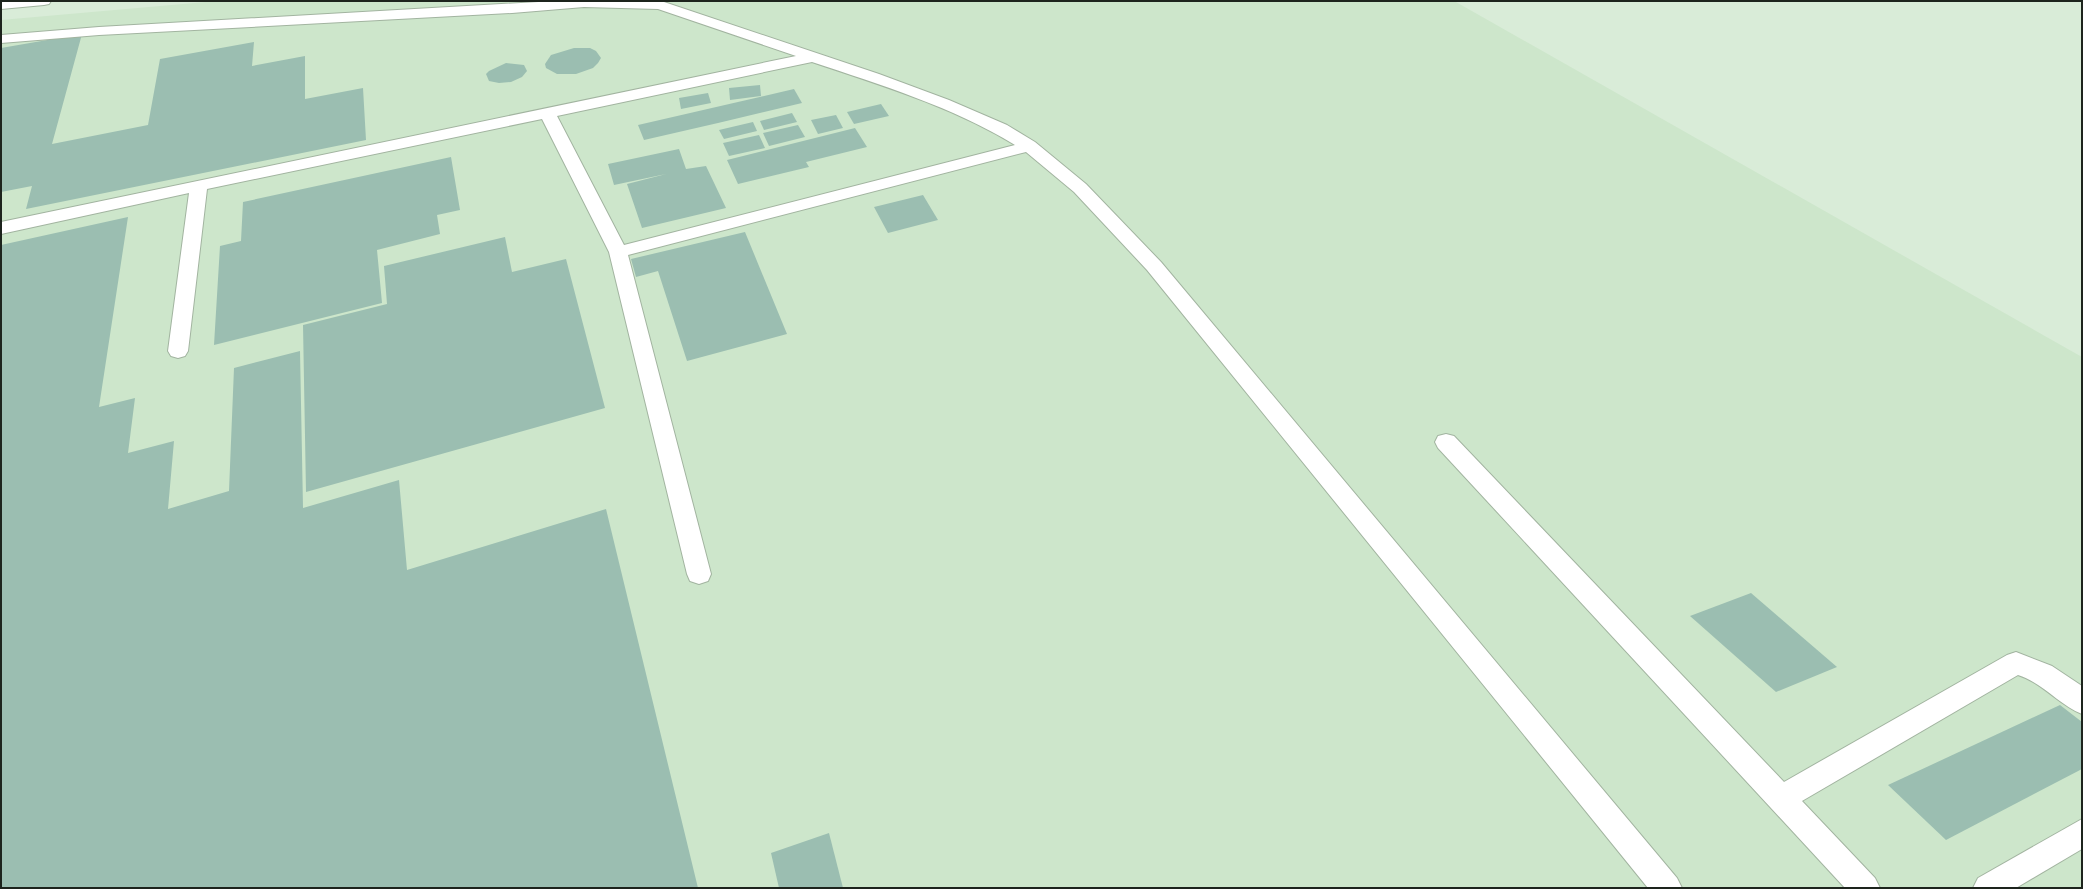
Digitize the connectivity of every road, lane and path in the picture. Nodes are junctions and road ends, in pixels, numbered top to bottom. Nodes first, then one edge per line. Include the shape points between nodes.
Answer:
1 (44, 1) edge
2 (1, 5) edge
3 (1, 39) edge
4 (813, 58) junction
5 (548, 115) junction
6 (1029, 146) junction
7 (199, 185) junction
8 (1, 228) edge
9 (618, 252) junction
10 (178, 351) dead end
11 (1446, 442) dead end
12 (699, 574) dead end
13 (2082, 702) edge
14 (1780, 799) junction
15 (2082, 833) edge
16 (1659, 886) edge
17 (1865, 888) edge
18 (1988, 888) edge

1 - 2 lane
3 - 4 lane via 584,3 659,5
4 - 5 lane
4 - 6 lane via 943,103 1001,129
5 - 7 lane
5 - 9 lane
6 - 9 lane
6 - 16 lane via 1080,188 1154,266
7 - 8 lane
7 - 10 lane
9 - 12 lane
11 - 14 lane
13 - 14 lane via 2050,676 2033,667 2016,664
14 - 17 lane
15 - 18 lane

